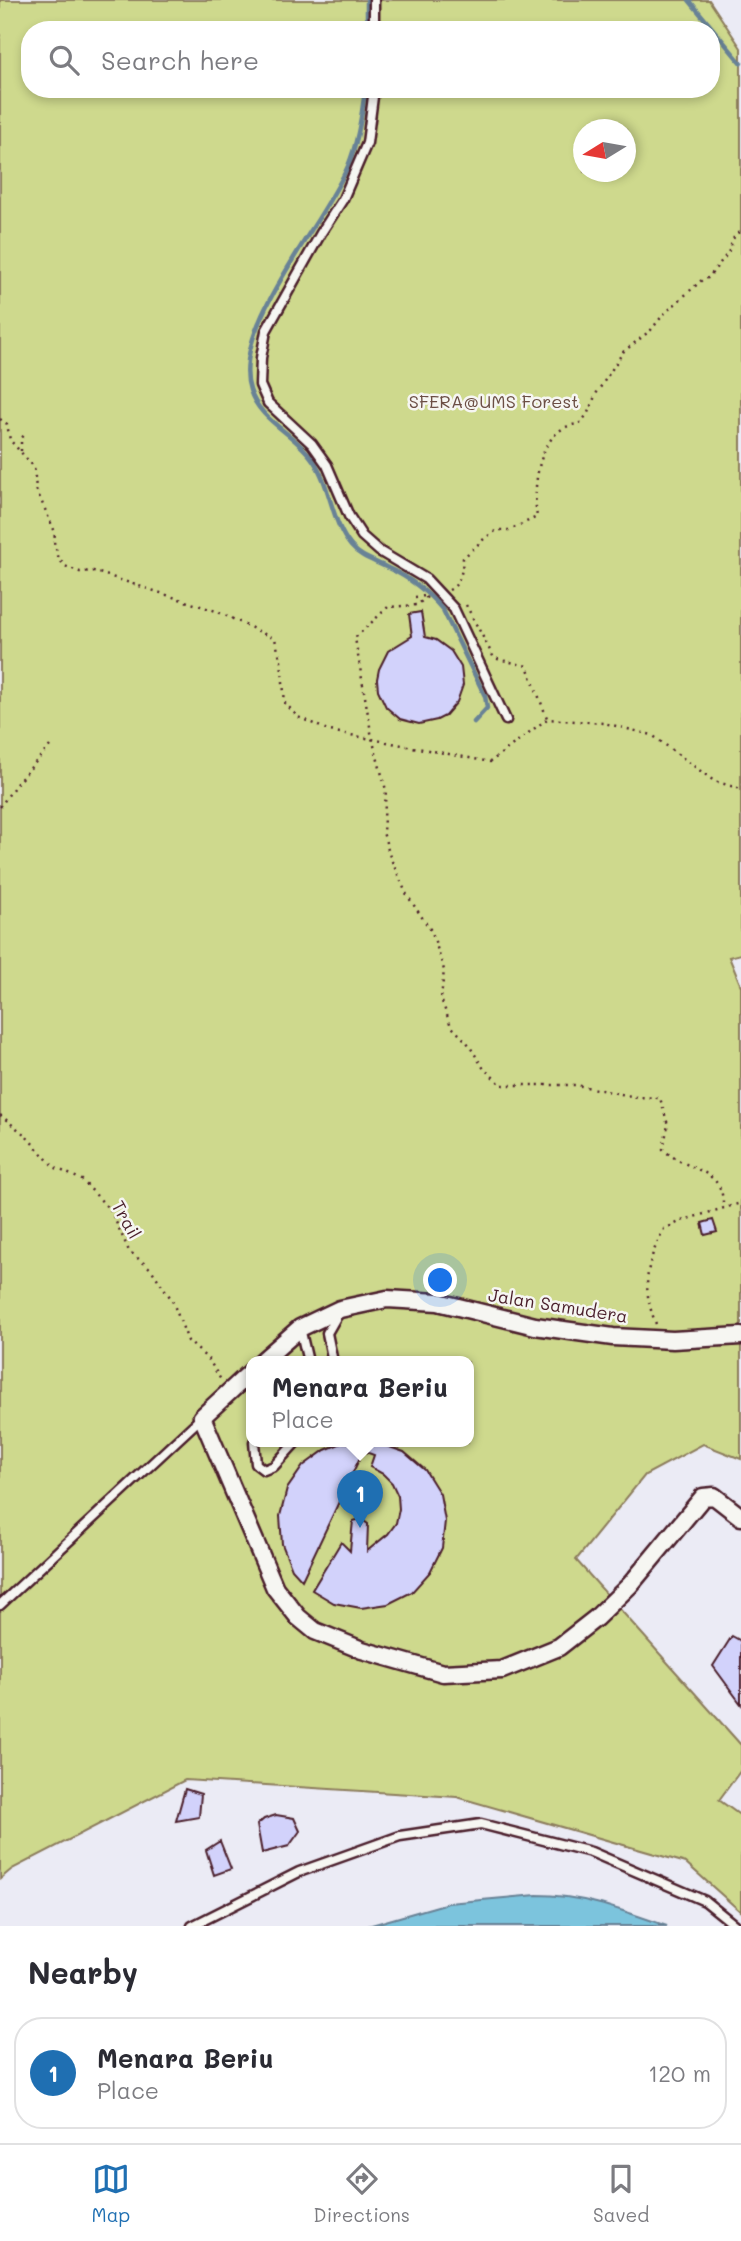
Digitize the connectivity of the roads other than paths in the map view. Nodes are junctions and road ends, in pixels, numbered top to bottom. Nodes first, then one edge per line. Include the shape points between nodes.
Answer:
1 (374, 0) edge
2 (374, 21) edge
3 (373, 98) edge
4 (506, 720) dead end
5 (340, 1309) junction
6 (300, 1328) junction
7 (741, 1336) edge
8 (268, 1356) edge
9 (307, 1356) edge
10 (332, 1356) edge
11 (246, 1376) edge
12 (202, 1417) junction
13 (254, 1447) edge
14 (291, 1447) edge
15 (741, 1517) edge
16 (0, 1605) edge
17 (192, 1926) edge
18 (736, 1926) edge

1 - 2 lane
3 - 4 lane via 367,144 343,199 266,331 260,385 268,402 327,465 362,536 426,579 454,609
5 - 6 street, Jalan Samudera
5 - 7 street, Jalan Samudera via 387,1299 438,1302 535,1326 613,1337
5 - 10 lane via 327,1333
6 - 8 street, Jalan Samudera
6 - 9 lane
11 - 12 street
12 - 15 street via 269,1576 298,1617 315,1631 362,1650 443,1673 502,1670 559,1647 630,1585 703,1497 715,1496
12 - 16 lane
13 - 14 lane via 256,1464 264,1470
17 - 18 lane via 299,1872 400,1836 481,1824 592,1852 705,1901

